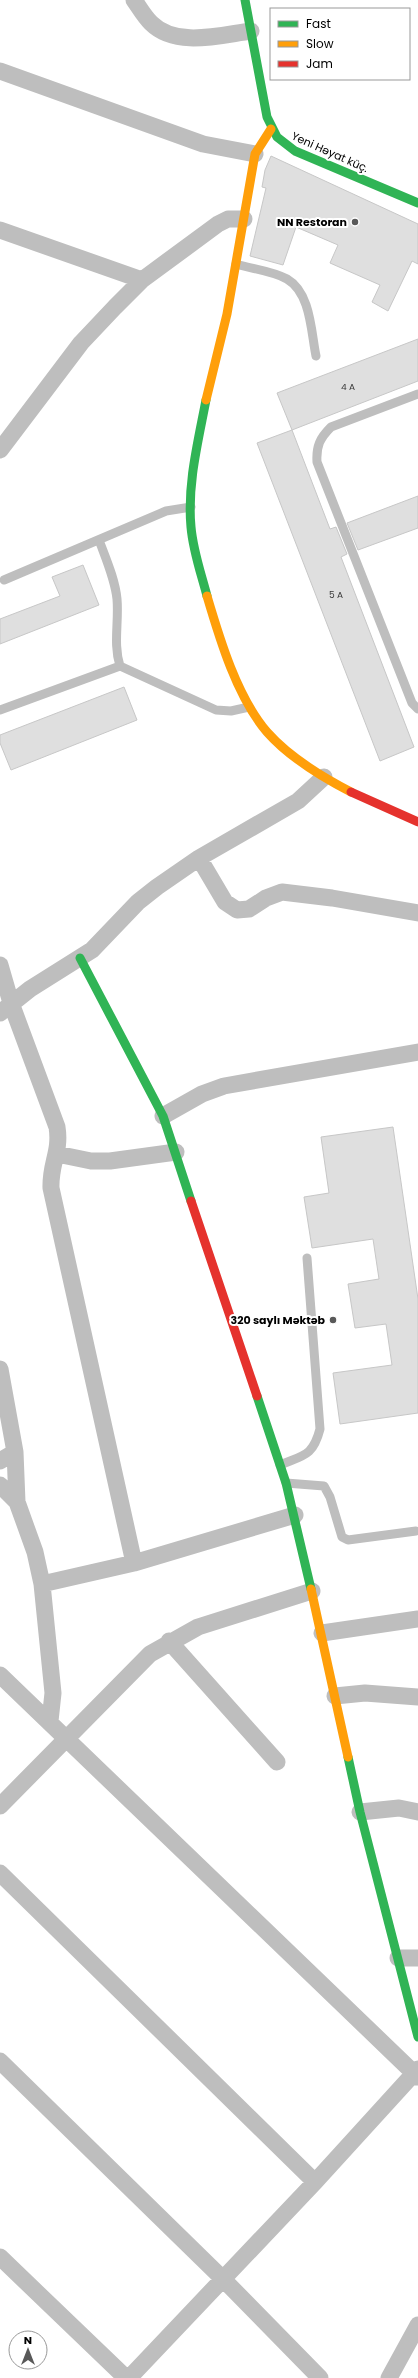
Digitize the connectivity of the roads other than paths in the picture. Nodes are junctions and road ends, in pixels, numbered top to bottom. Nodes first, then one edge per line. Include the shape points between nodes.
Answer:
1 (134, 0) edge
2 (245, 0) edge
3 (250, 31) junction
4 (0, 71) edge
5 (271, 129) junction
6 (255, 154) junction
7 (418, 203) edge
8 (244, 219) junction
9 (0, 230) edge
10 (236, 264) junction
11 (142, 280) junction
12 (316, 356) dead end
13 (418, 394) edge
14 (7, 427) edge
15 (0, 450) edge
16 (191, 507) junction
17 (100, 540) junction
18 (4, 580) dead end
19 (120, 666) junction
20 (249, 707) junction
21 (418, 709) edge
22 (0, 710) edge
23 (324, 777) junction
24 (418, 822) edge
25 (199, 858) junction
26 (418, 913) edge
27 (80, 958) junction
28 (0, 965) edge
29 (6, 1008) edge
30 (418, 1052) edge
31 (163, 1116) junction
32 (176, 1152) junction
33 (57, 1154) junction
34 (307, 1258) dead end
35 (0, 1369) edge
36 (15, 1452) junction
37 (0, 1461) edge
38 (280, 1465) junction
39 (286, 1483) junction
40 (0, 1485) edge
41 (17, 1502) junction
42 (295, 1515) junction
43 (416, 1531) dead end
44 (134, 1563) junction
45 (42, 1584) junction
46 (312, 1591) junction
47 (418, 1618) edge
48 (322, 1633) junction
49 (169, 1641) junction
50 (0, 1675) edge
51 (335, 1696) junction
52 (418, 1697) edge
53 (50, 1721) junction
54 (66, 1740) junction
55 (277, 1762) dead end
56 (0, 1806) edge
57 (360, 1812) junction
58 (418, 1812) edge
59 (0, 1873) edge
60 (398, 1958) junction
61 (418, 1958) edge
62 (418, 2037) edge
63 (0, 2061) edge
64 (417, 2074) edge
65 (315, 2182) junction
66 (0, 2257) edge
67 (223, 2279) junction
68 (418, 2325) edge
69 (126, 2378) edge
70 (129, 2378) edge
71 (320, 2378) edge
72 (389, 2378) edge

1 - 3 street via 151,23 170,34 192,38
2 - 3 street, Yeni Həyat küç.
3 - 5 street, Yeni Həyat küç.
4 - 6 street via 203,144
5 - 6 street
5 - 7 street, Yeni Həyat küç. via 281,143 295,151
6 - 8 street
8 - 10 street
8 - 11 street via 228,219 218,224
9 - 11 street
10 - 12 lane via 287,279 297,287 304,299
10 - 16 street via 206,401 191,484
11 - 14 street via 81,343
13 - 21 lane via 331,427 320,437 316,453 317,462 406,688 412,703
14 - 15 street
16 - 17 lane via 166,511
16 - 20 street via 195,552 202,582 221,641
17 - 18 lane
17 - 19 lane via 117,600 116,656
19 - 20 lane via 216,710 231,711
19 - 22 lane
20 - 23 street via 267,732 286,750
23 - 24 street
23 - 25 street via 292,805
25 - 26 street via 225,902 237,910 249,909 282,892
25 - 27 street via 138,902 92,950
27 - 29 street via 52,973
27 - 31 street
28 - 29 street
29 - 33 street via 57,1127
30 - 31 street via 224,1086 202,1094
31 - 32 street
32 - 33 street via 110,1161 91,1161
32 - 38 street
33 - 44 street via 50,1170 50,1188
34 - 38 lane via 320,1429 312,1451
35 - 36 street
36 - 37 street
36 - 41 street
38 - 39 street
39 - 42 street
39 - 43 lane via 324,1486 342,1537 348,1540
40 - 41 street
41 - 45 street via 35,1552
42 - 44 street
42 - 46 street
44 - 45 street
45 - 53 street via 53,1693
46 - 48 street
46 - 49 street via 198,1627
47 - 48 street
48 - 51 street
49 - 54 street via 150,1654
49 - 55 street
50 - 53 street
51 - 52 street via 365,1693
51 - 57 street
53 - 54 street
54 - 56 street
54 - 64 street
57 - 58 street via 399,1808
57 - 60 street
59 - 65 street
60 - 61 street
60 - 62 street
63 - 67 street
64 - 65 street
65 - 67 street
66 - 69 street
67 - 70 street
67 - 71 street
68 - 72 street

